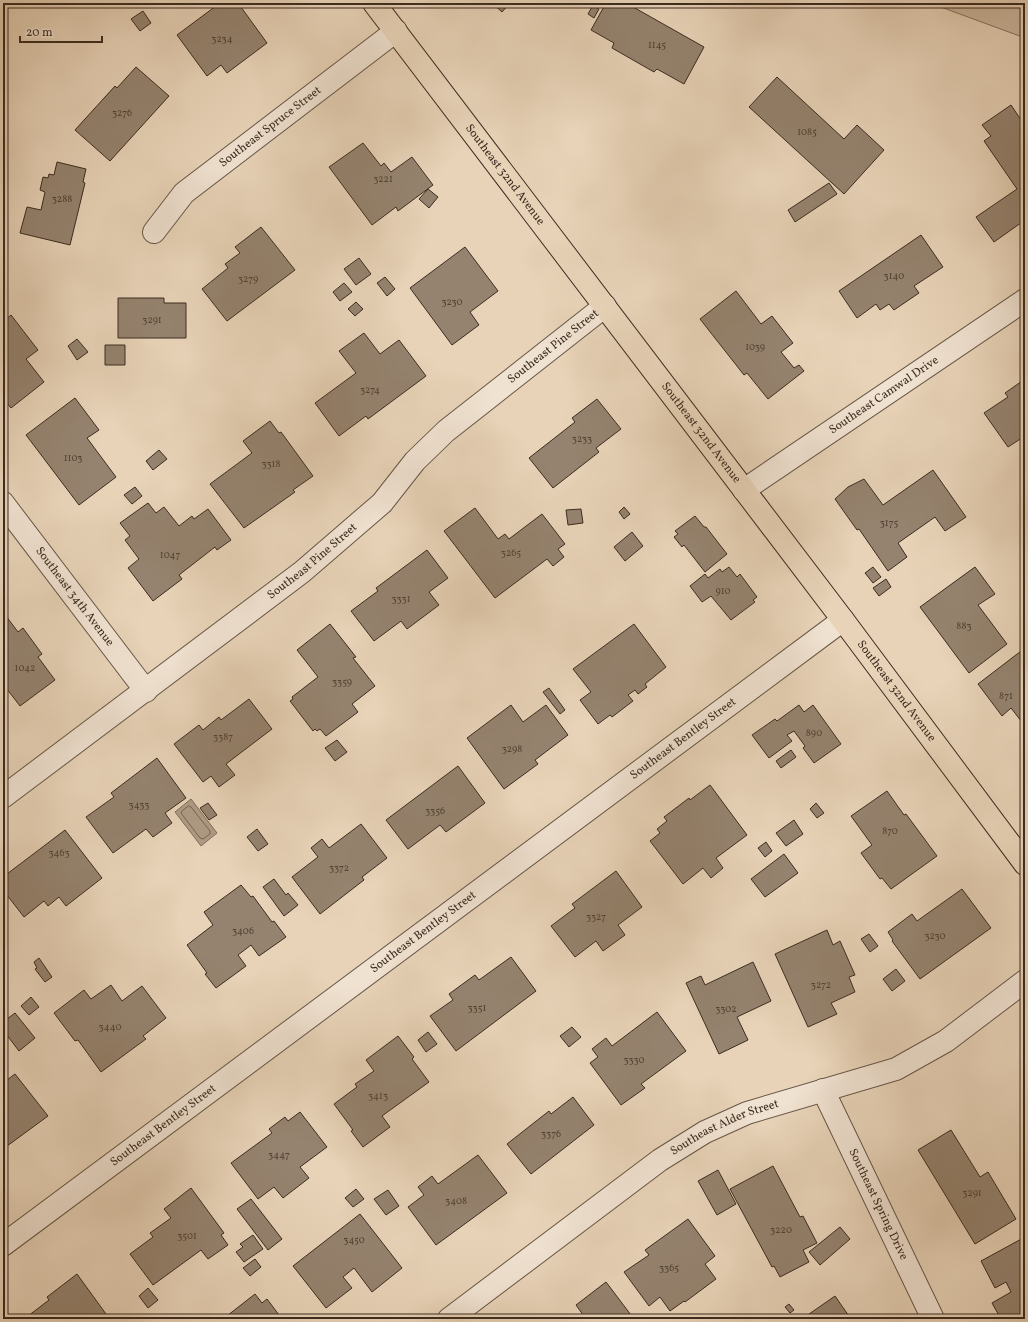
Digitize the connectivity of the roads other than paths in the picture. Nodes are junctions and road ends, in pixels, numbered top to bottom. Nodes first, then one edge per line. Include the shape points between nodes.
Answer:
1 (374, 3) edge
2 (396, 31) junction
3 (154, 232) dead end
4 (1025, 300) edge
5 (605, 306) junction
6 (744, 490) junction
7 (3, 503) edge
8 (843, 620) junction
9 (146, 691) junction
10 (3, 797) edge
11 (1025, 864) edge
12 (1025, 981) edge
13 (823, 1090) junction
14 (3, 1245) edge
15 (449, 1319) edge
16 (933, 1319) edge

1 - 2 main road, Southeast 32nd Avenue
2 - 3 street, Southeast Spruce Street via 184,194
2 - 5 main road, Southeast 32nd Avenue
4 - 6 street, Southeast Camwal Drive
5 - 6 main road, Southeast 32nd Avenue
5 - 9 street, Southeast Pine Street via 446,431 415,460 382,503 302,572
6 - 8 main road, Southeast 32nd Avenue
7 - 9 street, Southeast 34th Avenue
8 - 11 main road, Southeast 32nd Avenue
8 - 14 street, Southeast Bentley Street
9 - 10 street, Southeast Pine Street
12 - 13 street, Southeast Alder Street via 946,1041 896,1068
13 - 15 street, Southeast Alder Street via 748,1113 705,1132 660,1160
13 - 16 street, Southeast Spring Drive

